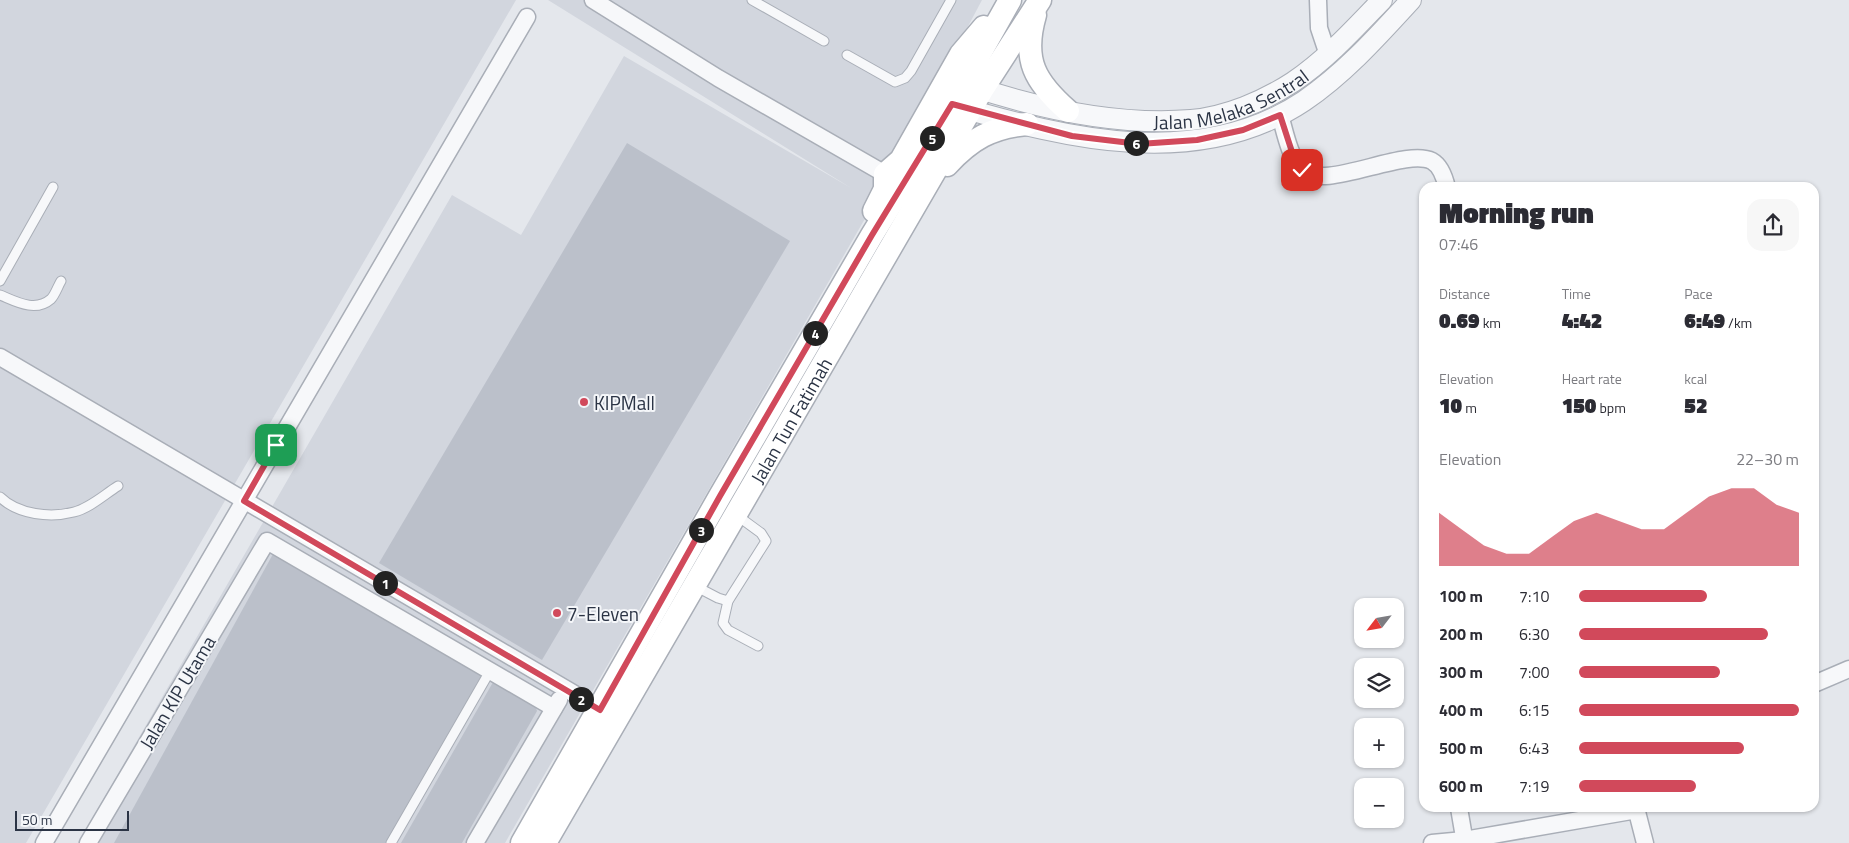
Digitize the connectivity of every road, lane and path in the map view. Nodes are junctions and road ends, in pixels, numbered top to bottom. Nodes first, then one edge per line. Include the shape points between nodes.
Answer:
1 (593, 0) edge
2 (752, 0) edge
3 (951, 0) edge
4 (1318, 0) edge
5 (1382, 0) edge
6 (1411, 0) edge
7 (1040, 1) edge
8 (1007, 5) edge
9 (527, 17) dead end
10 (824, 41) dead end
11 (847, 55) dead end
12 (1328, 55) junction
13 (973, 87) junction
14 (961, 107) junction
15 (1068, 111) junction
16 (1280, 115) junction
17 (1027, 124) junction
18 (885, 174) junction
19 (1445, 182) edge
20 (53, 187) dead end
21 (926, 188) junction
22 (872, 235) junction
23 (0, 281) edge
24 (61, 281) dead end
25 (0, 295) edge
26 (0, 357) edge
27 (118, 486) dead end
28 (0, 497) edge
29 (244, 501) junction
30 (735, 514) junction
31 (695, 586) junction
32 (728, 601) junction
33 (758, 646) dead end
34 (1849, 669) edge
35 (490, 671) junction
36 (1819, 682) edge
37 (565, 689) junction
38 (554, 708) junction
39 (600, 710) junction
40 (1460, 812) edge
41 (1620, 812) edge
42 (1637, 812) edge
43 (1465, 842) edge
44 (44, 843) edge
45 (88, 843) edge
46 (391, 843) edge
47 (475, 843) edge
48 (522, 843) edge
49 (545, 843) edge
50 (1432, 843) edge
51 (1645, 843) edge

1 - 18 street via 718,78
2 - 10 lane
3 - 11 lane via 905,78 895,82
4 - 12 street via 1319,28
5 - 12 street, Jalan Melaka Sentral
6 - 16 street, Jalan Melaka Sentral via 1340,72
7 - 13 main road, Jalan Tun Fatimah
7 - 15 main road via 1031,29 1031,64 1039,81
8 - 13 main road, Jalan Tun Fatimah
8 - 18 main road via 960,54 901,160
9 - 29 street
12 - 15 street, Jalan Melaka Sentral via 1292,83 1269,95 1219,114 1192,120 1121,119
13 - 14 main road, Jalan Tun Fatimah
13 - 15 street, Jalan Melaka Sentral
14 - 17 street, Jalan Melaka Sentral
14 - 21 main road, Jalan Tun Fatimah
14 - 22 main road, Jalan Tun Fatimah
16 - 17 street, Jalan Melaka Sentral via 1243,130 1168,143 1139,144 1081,137
16 - 19 street via 1293,155 1302,170 1313,176 1348,173 1422,158 1440,169
17 - 21 main road via 994,129 979,137
18 - 22 main road via 885,189 869,227
20 - 23 lane
21 - 30 main road, Jalan Tun Fatimah
22 - 39 main road, Jalan Tun Fatimah
24 - 25 lane via 50,299 40,304 26,306
26 - 29 street
27 - 28 lane via 76,511 53,515 27,512
29 - 37 street
29 - 44 street
30 - 31 main road, Jalan Tun Fatimah
30 - 32 lane via 761,533 766,541
31 - 32 lane
31 - 49 main road, Jalan Tun Fatimah
32 - 33 lane via 723,623 728,630
34 - 36 street
35 - 38 street
35 - 45 street, Jalan KIP Utama via 267,541
35 - 46 lane
37 - 38 street
37 - 39 street
38 - 47 street
39 - 48 main road, Jalan Tun Fatimah
40 - 43 street
41 - 43 street
42 - 51 street
43 - 50 street

